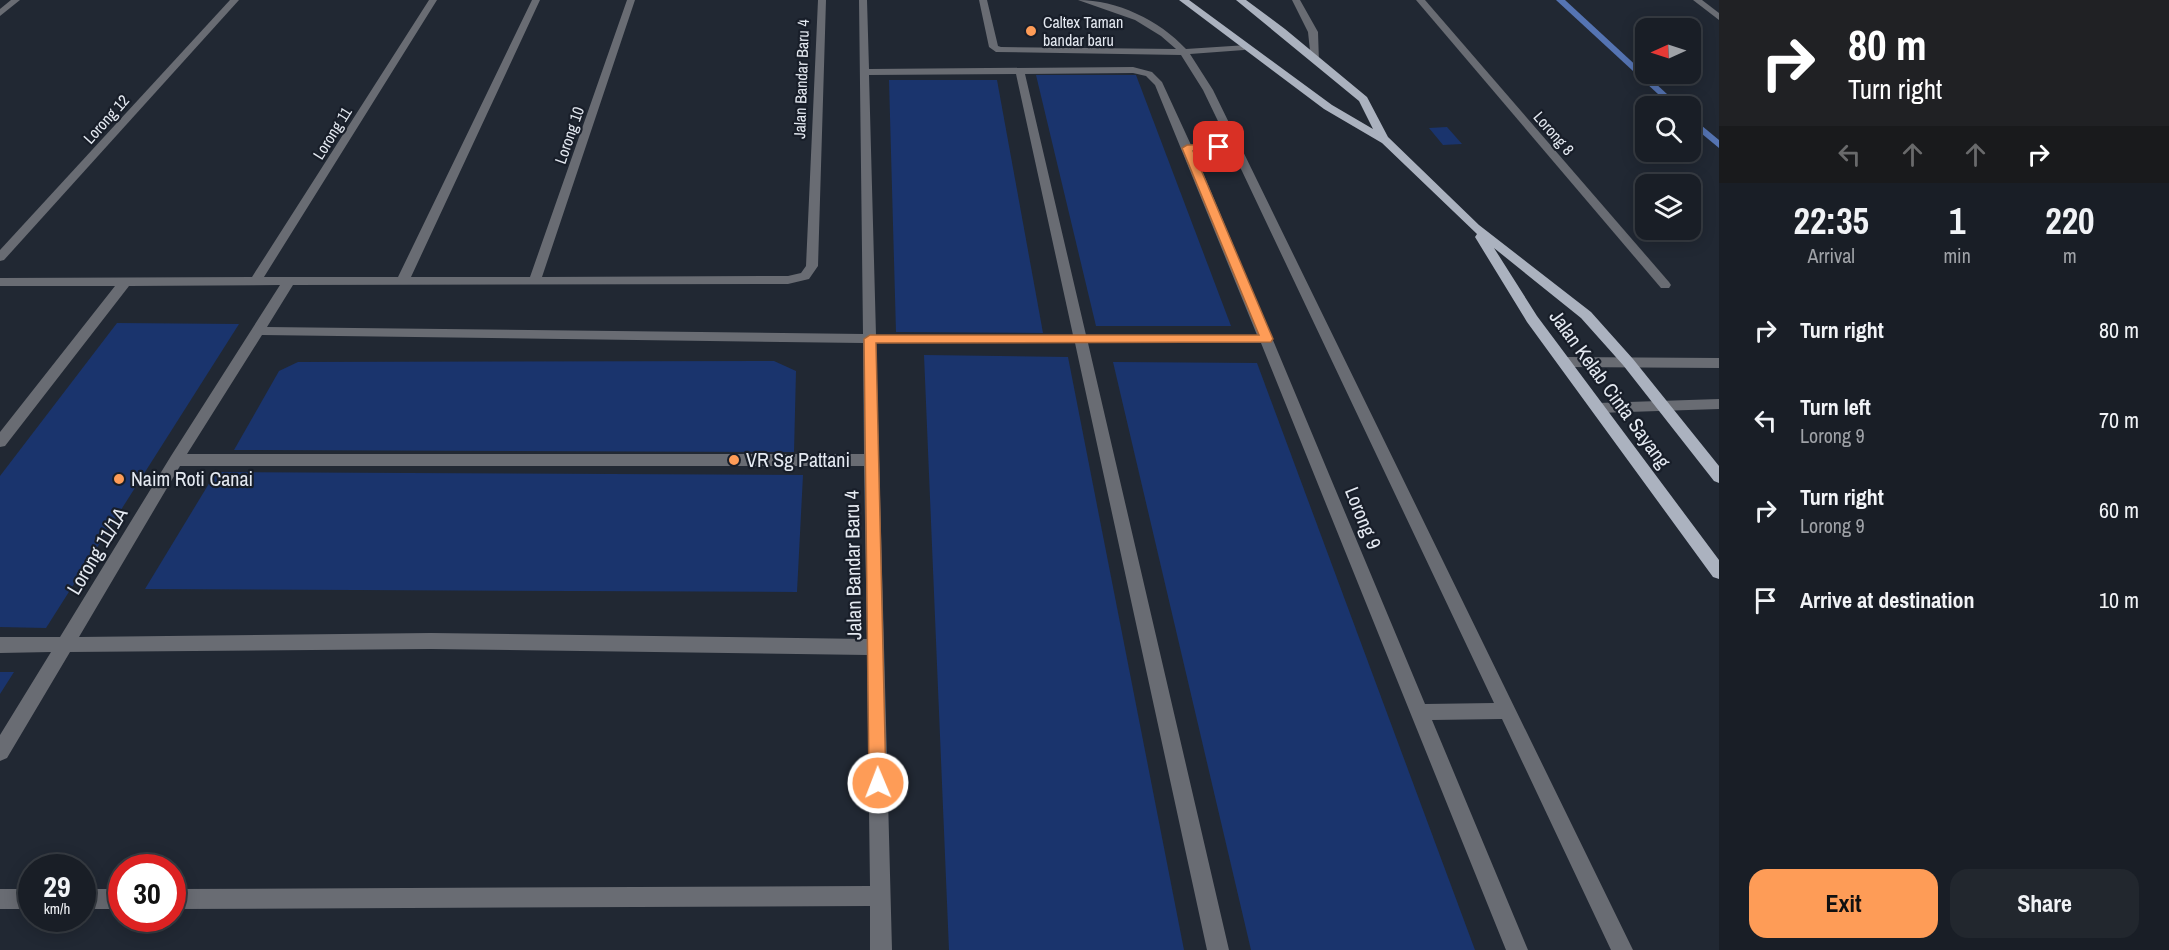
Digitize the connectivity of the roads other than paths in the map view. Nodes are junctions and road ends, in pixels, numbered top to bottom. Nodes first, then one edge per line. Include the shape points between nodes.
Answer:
1 (16, 0) edge
2 (235, 0) edge
3 (433, 0) edge
4 (536, 0) edge
5 (631, 0) edge
6 (822, 0) edge
7 (863, 0) edge
8 (983, 0) edge
9 (1082, 0) edge
10 (1178, 0) edge
11 (1240, 0) edge
12 (1296, 0) edge
13 (1420, 0) edge
14 (1697, 0) edge
15 (1186, 2) edge
16 (0, 13) edge
17 (1719, 17) edge
18 (1244, 47) junction
19 (1184, 52) junction
20 (1316, 60) junction
21 (1020, 71) junction
22 (865, 72) junction
23 (1385, 141) junction
24 (1235, 147) junction
25 (1187, 148) junction
26 (1475, 227) junction
27 (0, 257) edge
28 (535, 279) junction
29 (290, 280) junction
30 (403, 280) junction
31 (256, 281) junction
32 (0, 282) edge
33 (124, 283) junction
34 (1665, 285) dead end
35 (258, 331) junction
36 (870, 339) junction
37 (1080, 339) junction
38 (1267, 339) junction
39 (1564, 362) junction
40 (1628, 362) junction
41 (1719, 363) edge
42 (1719, 404) edge
43 (1664, 406) junction
44 (1598, 408) junction
45 (0, 442) edge
46 (176, 460) junction
47 (872, 460) junction
48 (1719, 477) edge
49 (1719, 572) edge
50 (66, 644) junction
51 (0, 645) edge
52 (875, 647) junction
53 (1507, 711) junction
54 (1419, 712) junction
55 (0, 752) edge
56 (880, 896) junction
57 (18, 899) edge
58 (186, 899) edge
59 (0, 900) edge
60 (881, 950) edge
61 (1218, 950) edge
62 (1517, 950) edge
63 (1622, 950) edge

1 - 16 street
2 - 27 street, Lorong 12
3 - 31 street, Lorong 11
4 - 30 street
5 - 28 street, Lorong 10
6 - 28 street, Jalan Bandar Baru 4 via 813,266 805,276 788,280
7 - 22 street, Jalan Bandar Baru 4
8 - 19 street via 994,47 999,50
9 - 19 street via 1143,21
10 - 15 main road, Jalan Kelab Cinta Sayang
11 - 20 main road, Jalan Kelab Cinta Sayang
12 - 20 street via 1313,32
13 - 34 street, Lorong 8
14 - 17 street
15 - 18 main road, Jalan Kelab Cinta Sayang
18 - 19 street
18 - 23 main road, Jalan Kelab Cinta Sayang via 1328,107
19 - 24 street via 1208,90
20 - 23 main road, Jalan Kelab Cinta Sayang via 1363,99
21 - 22 street
21 - 25 street, Lorong 9 via 1133,70 1149,74 1159,84
21 - 37 street
22 - 36 street, Jalan Bandar Baru 4
23 - 26 main road, Jalan Kelab Cinta Sayang
24 - 25 street
24 - 53 street
25 - 38 street, Lorong 9
26 - 39 main road, Jalan Kelab Cinta Sayang via 1532,319
26 - 40 main road, Jalan Kelab Cinta Sayang via 1586,315
28 - 30 street
29 - 30 street
29 - 31 street
29 - 35 street, Lorong 11/1A
31 - 33 street
32 - 33 street
33 - 45 street
35 - 36 street
35 - 46 street, Lorong 11/1A
36 - 37 street
36 - 47 street, Jalan Bandar Baru 4
37 - 38 street
37 - 61 street
38 - 54 street, Lorong 9
39 - 40 street
39 - 44 main road, Jalan Kelab Cinta Sayang
40 - 41 street
40 - 43 main road, Jalan Kelab Cinta Sayang
42 - 43 street
43 - 44 street
43 - 48 main road, Jalan Kelab Cinta Sayang
44 - 49 main road, Jalan Kelab Cinta Sayang
46 - 47 street
46 - 50 street, Lorong 11/1A
47 - 52 street, Jalan Bandar Baru 4
50 - 51 street
50 - 52 street via 431,640
50 - 55 street, Lorong 11/1A
52 - 56 street, Jalan Bandar Baru 4
53 - 54 street
53 - 63 street
54 - 62 street, Lorong 9
56 - 58 street
56 - 60 street, Jalan Bandar Baru 4
57 - 59 street

